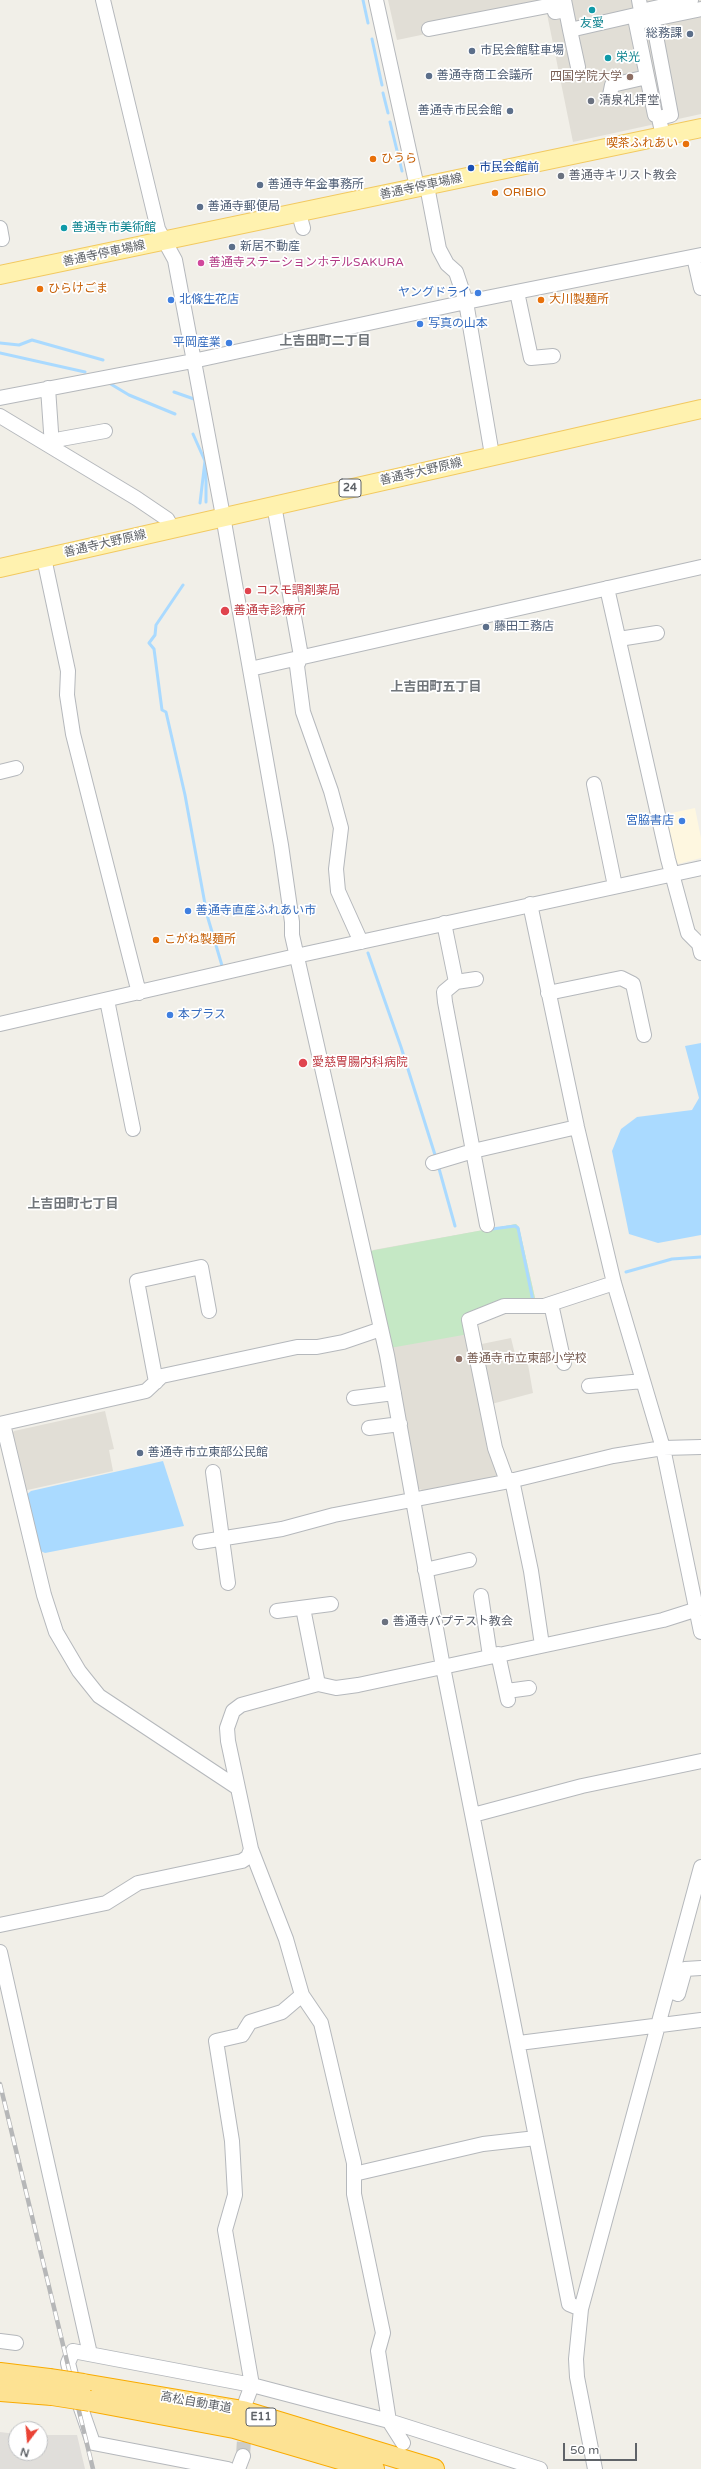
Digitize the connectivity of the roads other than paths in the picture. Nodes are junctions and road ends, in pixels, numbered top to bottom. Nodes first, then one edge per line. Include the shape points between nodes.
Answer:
1 (103, 0) edge
2 (376, 0) edge
3 (691, 0) edge
4 (565, 5) edge
5 (701, 10) edge
6 (642, 14) edge
7 (429, 29) dead end
8 (570, 30) junction
9 (660, 52) junction
10 (643, 56) junction
11 (578, 67) dead end
12 (647, 77) junction
13 (610, 95) dead end
14 (655, 115) dead end
15 (701, 128) edge
16 (663, 136) junction
17 (422, 187) junction
18 (163, 242) junction
19 (698, 256) edge
20 (0, 275) edge
21 (701, 288) edge
22 (517, 292) junction
23 (466, 302) junction
24 (553, 356) dead end
25 (193, 361) junction
26 (48, 388) junction
27 (0, 398) edge
28 (701, 408) edge
29 (0, 416) edge
30 (105, 431) dead end
31 (52, 446) junction
32 (492, 455) junction
33 (274, 505) junction
34 (223, 516) junction
35 (172, 528) junction
36 (44, 558) junction
37 (701, 567) edge
38 (0, 568) edge
39 (607, 588) junction
40 (657, 633) dead end
41 (619, 639) junction
42 (301, 656) junction
43 (250, 669) junction
44 (16, 768) dead end
45 (0, 772) edge
46 (594, 784) dead end
47 (701, 868) edge
48 (672, 874) junction
49 (615, 886) junction
50 (530, 904) junction
51 (444, 923) junction
52 (362, 942) junction
53 (701, 953) edge
54 (296, 956) junction
55 (476, 979) dead end
56 (456, 982) junction
57 (139, 993) junction
58 (548, 993) junction
59 (107, 1000) junction
60 (0, 1024) edge
61 (644, 1035) dead end
62 (577, 1127) junction
63 (134, 1129) dead end
64 (473, 1151) junction
65 (436, 1162) dead end
66 (487, 1225) dead end
67 (614, 1283) junction
68 (551, 1304) junction
69 (209, 1311) dead end
70 (381, 1329) junction
71 (564, 1363) dead end
72 (643, 1381) junction
73 (156, 1382) junction
74 (589, 1386) dead end
75 (394, 1393) junction
76 (354, 1398) dead end
77 (1, 1424) edge
78 (400, 1424) junction
79 (369, 1428) dead end
80 (701, 1447) edge
81 (663, 1448) junction
82 (213, 1472) dead end
83 (509, 1481) junction
84 (414, 1498) junction
85 (223, 1538) junction
86 (200, 1542) dead end
87 (469, 1560) dead end
88 (426, 1570) junction
89 (228, 1583) dead end
90 (481, 1596) dead end
91 (331, 1604) dead end
92 (303, 1608) junction
93 (699, 1609) edge
94 (277, 1611) dead end
95 (701, 1632) edge
96 (542, 1645) junction
97 (494, 1655) junction
98 (443, 1667) junction
99 (318, 1684) junction
100 (529, 1688) dead end
101 (701, 1761) edge
102 (238, 1788) junction
103 (473, 1815) junction
104 (251, 1849) junction
105 (701, 1867) edge
106 (0, 1925) edge
107 (0, 1952) edge
108 (701, 1968) edge
109 (668, 1990) junction
110 (302, 1995) junction
111 (701, 2020) edge
112 (658, 2025) junction
113 (519, 2043) junction
114 (536, 2138) junction
115 (354, 2174) junction
116 (581, 2309) junction
117 (0, 2341) edge
118 (16, 2343) dead end
119 (90, 2354) junction
120 (0, 2373) edge
121 (252, 2385) junction
122 (50, 2387) junction
123 (0, 2392) edge
124 (87, 2392) junction
125 (246, 2402) dead end
126 (389, 2420) junction
127 (403, 2443) dead end
128 (228, 2469) edge
129 (374, 2469) edge
130 (434, 2469) edge
131 (540, 2469) edge
132 (595, 2469) edge

1 - 18 street
2 - 17 street
3 - 6 street
4 - 7 street via 555,12 553,5
4 - 8 street
5 - 6 street
6 - 8 street
6 - 9 street
6 - 10 street
8 - 11 street
9 - 10 street
9 - 16 street via 671,115 659,118
10 - 12 street
12 - 13 street via 612,85
12 - 14 street
15 - 16 main road, 善通寺停車場線
16 - 17 main road, 善通寺停車場線
17 - 18 main road, 善通寺停車場線
17 - 23 street via 439,249 447,264 456,272
18 - 20 main road, 善通寺停車場線
18 - 25 street via 175,260
19 - 21 street
19 - 22 street
22 - 23 street
22 - 24 street via 531,358
23 - 25 street via 323,329
23 - 32 street
25 - 26 street
25 - 34 street
26 - 27 street
26 - 31 street
28 - 32 main road, 善通寺大野原線 / 24
29 - 31 street
30 - 31 street via 61,439
31 - 35 street via 162,515
32 - 33 main road, 善通寺大野原線 / 24
33 - 34 main road, 善通寺大野原線 / 24
33 - 42 street
34 - 35 main road, 善通寺大野原線 / 24
34 - 43 street
35 - 36 main road, 善通寺大野原線 / 24
36 - 38 main road, 善通寺大野原線 / 24
36 - 57 street via 68,672 67,695 73,734
37 - 39 street
39 - 41 street
39 - 42 street
40 - 41 street
41 - 48 street via 644,760
42 - 43 street
42 - 52 street via 297,666 303,712 331,791 341,828 336,869 338,891
43 - 54 street via 281,845
44 - 45 street
46 - 49 street
47 - 48 street
48 - 49 street
48 - 53 street via 688,933 698,944
49 - 50 street
50 - 51 street
50 - 58 street
51 - 52 street
51 - 56 street
52 - 54 street
54 - 57 street
54 - 70 street
55 - 56 street
56 - 64 street via 444,992
57 - 59 street
58 - 61 street via 621,978 633,984
58 - 62 street
59 - 60 street
59 - 63 street
62 - 64 street
62 - 67 street
64 - 65 street
64 - 66 street
67 - 68 street
67 - 72 street
68 - 71 street
68 - 83 street via 504,1306 469,1320 495,1448
69 - 73 street via 201,1267 137,1281
70 - 73 street via 343,1342 289,1349 162,1376
70 - 75 street
72 - 74 street
72 - 81 street
73 - 77 street via 146,1392 125,1398
75 - 76 street
75 - 78 street
77 - 102 street via 56,1632 79,1671 100,1696
78 - 79 street
78 - 84 street
80 - 81 street
81 - 83 street via 575,1464
81 - 93 street
82 - 85 street
83 - 84 street
83 - 96 street via 531,1571
84 - 85 street via 282,1528
84 - 88 street
85 - 86 street
85 - 89 street
87 - 88 street
88 - 98 street
90 - 97 street
91 - 92 street
92 - 94 street
92 - 99 street
93 - 95 street
93 - 96 street via 663,1620
96 - 97 street
97 - 98 street
97 - 100 street via 508,1695
98 - 99 street via 336,1688
98 - 103 street
99 - 102 street via 241,1705 233,1711 228,1728 228,1741
101 - 103 street via 582,1786
102 - 104 street
103 - 113 street
104 - 106 street via 248,1857 242,1862 138,1884 106,1903
104 - 110 street via 286,1938
105 - 109 street
107 - 119 street
108 - 109 street via 685,1969 678,1994
109 - 112 street
110 - 115 street via 321,2023 354,2163
110 - 121 street via 282,2012 250,2022 242,2035 216,2041 232,2141 235,2195 225,2230
111 - 112 street
112 - 113 street
112 - 116 street
113 - 114 street
114 - 115 street via 483,2144
114 - 116 street via 569,2304
115 - 126 street via 354,2194 383,2333 378,2351
116 - 132 street via 576,2359 577,2377
117 - 118 street
119 - 121 street
119 - 128 street via 73,2351 68,2363 93,2443
120 - 122 highway, 高松自動車道 / E11
121 - 125 street
121 - 126 street
122 - 123 highway, 高松自動車道 / E11 via 28,2393
122 - 124 highway, 高松自動車道 / E11, bridge
124 - 129 highway, 高松自動車道 / E11 via 234,2428
124 - 130 highway, 高松自動車道 / E11 via 243,2412
126 - 127 street
126 - 131 street

